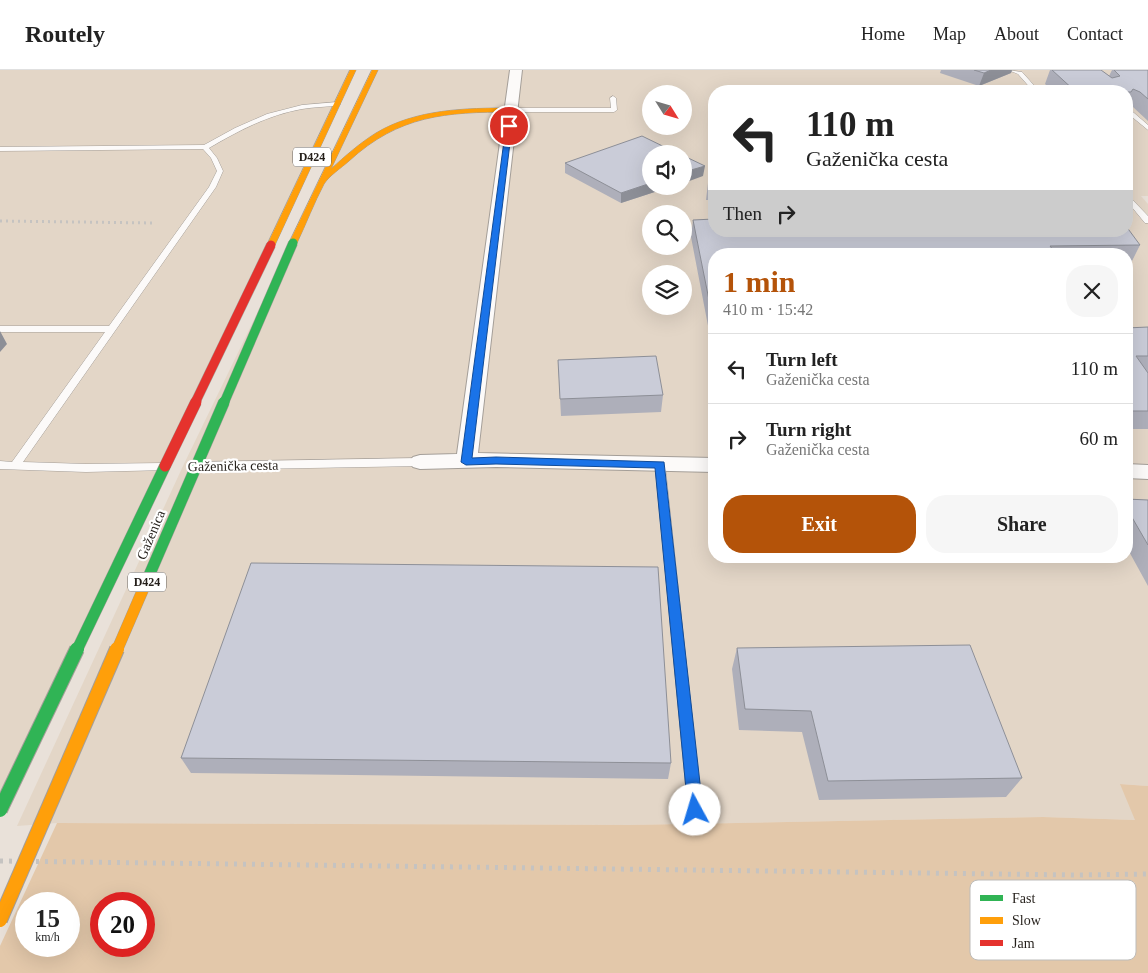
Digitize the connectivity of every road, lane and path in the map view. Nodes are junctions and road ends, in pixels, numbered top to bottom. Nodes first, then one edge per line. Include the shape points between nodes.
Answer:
1 (353, 70) edge
2 (375, 70) edge
3 (516, 70) edge
4 (1011, 70) edge
5 (1031, 85) edge
6 (613, 98) dead end
7 (338, 104) junction
8 (1133, 114) edge
9 (510, 118) junction
10 (1148, 128) edge
11 (205, 147) junction
12 (0, 149) edge
13 (324, 180) junction
14 (1133, 203) edge
15 (1133, 210) edge
16 (1139, 210) junction
17 (1148, 221) edge
18 (0, 328) edge
19 (111, 329) junction
20 (420, 462) joint
21 (466, 462) junction
22 (0, 465) edge
23 (15, 465) junction
24 (660, 465) junction
25 (708, 466) edge
26 (1133, 472) edge
27 (1148, 472) edge
28 (0, 810) edge
29 (695, 810) dead end
30 (0, 920) edge

1 - 7 highway, D424
2 - 13 highway, D424
3 - 9 street
4 - 5 lane via 1020,73
6 - 9 lane via 614,110
7 - 11 lane via 289,109 248,124
7 - 28 highway, Gaženica / D424, bridge
8 - 10 lane
9 - 13 highway via 469,110 444,112 405,122 364,143
9 - 21 street
11 - 12 lane
11 - 19 lane via 220,171 212,187
13 - 30 highway, Gaženica / D424, bridge
14 - 16 lane
15 - 16 lane
16 - 17 lane
18 - 19 lane
19 - 23 lane
20 - 21 street, Gaženička cesta
20 - 23 lane, Gaženička cesta via 86,468
21 - 24 street, Gaženička cesta
22 - 23 lane, Gaženička cesta
24 - 25 street, Gaženička cesta
24 - 29 lane
26 - 27 street

